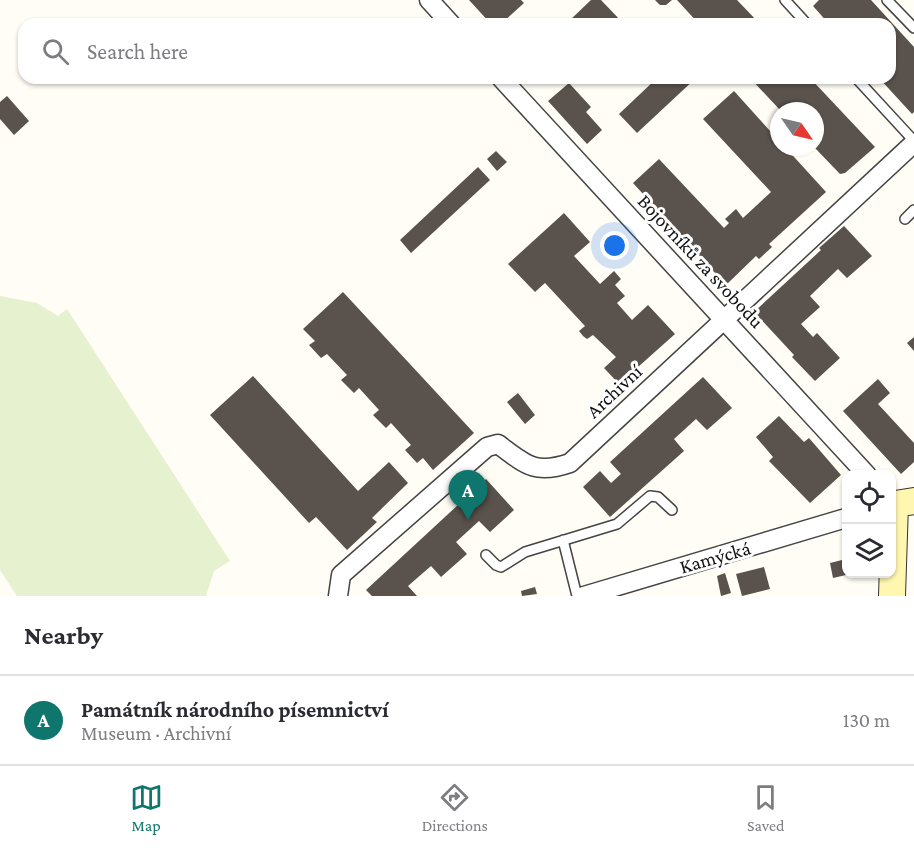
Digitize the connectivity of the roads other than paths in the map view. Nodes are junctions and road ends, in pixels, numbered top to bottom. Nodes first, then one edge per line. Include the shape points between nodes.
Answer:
1 (429, 0) edge
2 (784, 0) edge
3 (887, 0) edge
4 (446, 18) edge
5 (801, 18) edge
6 (914, 28) edge
7 (507, 84) edge
8 (861, 84) edge
9 (914, 142) edge
10 (914, 210) edge
11 (905, 219) dead end
12 (723, 319) junction
13 (863, 470) edge
14 (900, 501) edge
15 (672, 510) dead end
16 (842, 519) edge
17 (563, 540) junction
18 (486, 555) dead end
19 (338, 596) edge
20 (577, 596) edge
21 (584, 596) edge
22 (892, 596) edge

1 - 4 street
2 - 5 lane
3 - 6 lane
7 - 12 street, Bojovníků za svobodu
8 - 9 lane
9 - 12 street, Archivní
10 - 11 lane
12 - 13 street, Bojovníků za svobodu
12 - 19 street, Archivní via 570,464 544,470 498,444 487,447 341,575
14 - 22 street
15 - 17 lane via 658,496 650,496 617,524
16 - 21 street, Kamýcká
17 - 18 lane via 525,552 501,567
17 - 20 lane

